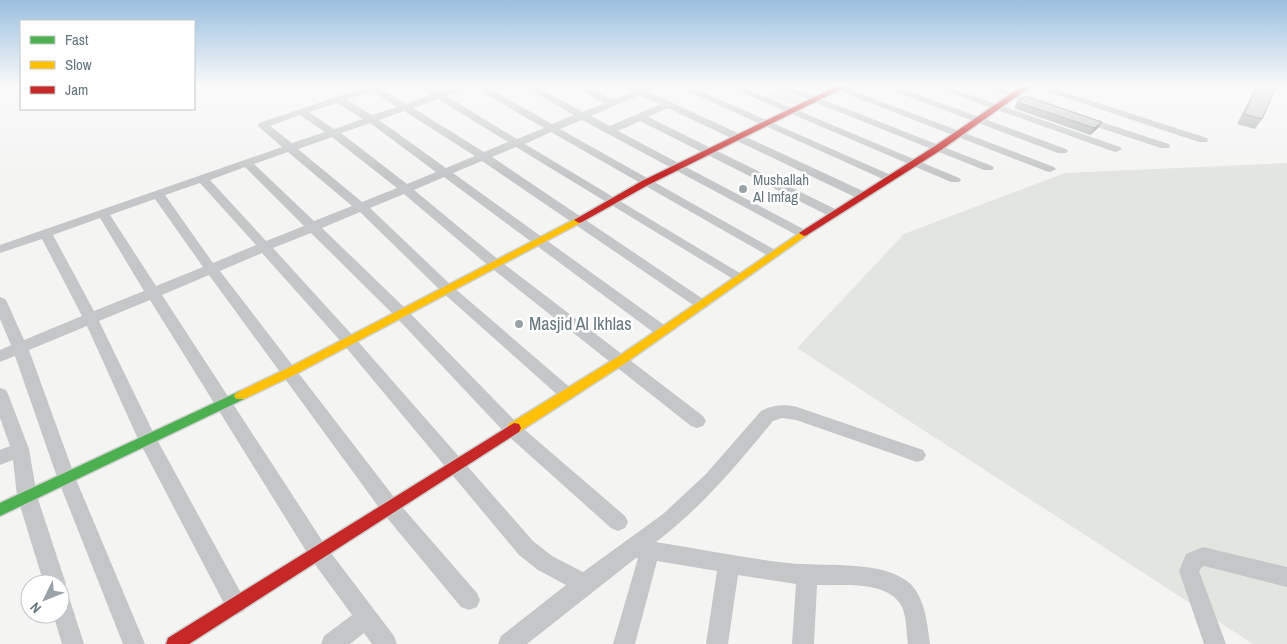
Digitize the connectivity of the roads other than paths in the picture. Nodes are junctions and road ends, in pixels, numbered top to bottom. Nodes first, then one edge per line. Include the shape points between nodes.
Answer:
1 (289, 115) edge
2 (307, 115) edge
3 (364, 115) edge
4 (383, 115) edge
5 (418, 115) edge
6 (472, 115) edge
7 (528, 115) edge
8 (644, 115) edge
9 (691, 115) edge
10 (747, 115) edge
11 (784, 115) edge
12 (802, 115) edge
13 (853, 115) edge
14 (911, 115) edge
15 (966, 115) edge
16 (987, 115) edge
17 (1021, 115) edge
18 (1125, 115) edge
19 (584, 116) joint
20 (640, 117) junction
21 (1077, 117) edge
22 (371, 119) junction
23 (980, 120) junction
24 (767, 124) junction
25 (551, 128) junction
26 (611, 130) junction
27 (334, 133) junction
28 (959, 134) junction
29 (738, 138) junction
30 (1203, 140) dead end
31 (516, 142) junction
32 (1165, 146) dead end
33 (289, 148) junction
34 (938, 148) junction
35 (1116, 149) dead end
36 (1062, 150) dead end
37 (710, 153) junction
38 (481, 157) junction
39 (247, 163) junction
40 (915, 163) junction
41 (678, 167) junction
42 (988, 168) dead end
43 (1050, 169) dead end
44 (445, 172) junction
45 (889, 178) junction
46 (203, 179) junction
47 (955, 180) dead end
48 (645, 183) junction
49 (406, 189) junction
50 (158, 194) junction
51 (861, 195) junction
52 (611, 201) junction
53 (361, 208) junction
54 (103, 214) junction
55 (832, 214) junction
56 (578, 221) junction
57 (312, 228) junction
58 (46, 234) junction
59 (802, 234) junction
60 (537, 242) junction
61 (0, 248) edge
62 (264, 248) junction
63 (772, 254) junction
64 (495, 264) junction
65 (211, 269) junction
66 (738, 278) junction
67 (448, 289) junction
68 (154, 293) junction
69 (0, 302) edge
70 (701, 304) junction
71 (401, 313) junction
72 (91, 319) junction
73 (662, 331) junction
74 (349, 342) junction
75 (20, 348) junction
76 (0, 356) edge
77 (620, 361) junction
78 (290, 372) junction
79 (567, 394) junction
80 (222, 404) junction
81 (2, 405) edge
82 (697, 421) dead end
83 (512, 429) junction
84 (147, 439) junction
85 (20, 449) junction
86 (918, 455) dead end
87 (0, 458) edge
88 (455, 467) junction
89 (66, 477) junction
90 (27, 496) junction
91 (390, 507) junction
92 (0, 510) edge
93 (618, 522) dead end
94 (642, 549) junction
95 (318, 552) junction
96 (729, 563) junction
97 (52, 574) edge
98 (806, 575) junction
99 (1286, 579) edge
100 (584, 584) junction
101 (469, 600) dead end
102 (236, 604) junction
103 (366, 618) junction
104 (67, 624) edge
105 (531, 634) edge
106 (73, 644) edge
107 (134, 644) edge
108 (174, 644) edge
109 (332, 644) edge
110 (386, 644) edge
111 (509, 644) edge
112 (624, 644) edge
113 (717, 644) edge
114 (803, 644) edge
115 (919, 644) edge
116 (1215, 644) edge

1 - 33 street via 263,125
2 - 27 street
3 - 22 street
4 - 22 street
5 - 38 street
6 - 31 street
7 - 25 street
8 - 20 street
9 - 29 street
10 - 24 street
11 - 24 street
12 - 40 street
13 - 34 street
14 - 28 street
15 - 23 street
16 - 23 street
17 - 35 street
18 - 30 street
19 - 25 street
19 - 26 street
20 - 26 street
20 - 37 street
21 - 32 street
22 - 27 street
22 - 44 street
23 - 28 street
23 - 36 street
24 - 29 street
24 - 45 street
25 - 31 street
25 - 48 street
26 - 41 street
27 - 33 street
27 - 49 street
28 - 34 street
28 - 43 street
29 - 37 street
29 - 51 street
31 - 38 street
31 - 52 street
33 - 39 street
33 - 53 street
34 - 40 street
34 - 42 street
37 - 41 street
37 - 55 street
38 - 44 street
38 - 56 street
39 - 46 street
39 - 57 street
40 - 45 street
40 - 47 street
41 - 48 street
41 - 59 street
44 - 49 street
44 - 60 street
45 - 51 street
46 - 50 street
46 - 62 street
48 - 52 street
48 - 63 street
49 - 53 street
49 - 64 street
50 - 54 street
50 - 65 street
51 - 55 street
52 - 56 street
52 - 66 street
53 - 57 street
53 - 67 street
54 - 58 street
54 - 68 street
55 - 59 street
56 - 60 street
56 - 70 street
57 - 62 street
57 - 71 street
58 - 61 street
58 - 72 street
59 - 63 street
60 - 64 street
60 - 73 street
62 - 65 street
62 - 74 street
63 - 66 street
64 - 67 street
64 - 77 street
65 - 68 street
65 - 78 street
66 - 70 street
67 - 71 street
67 - 79 street
68 - 72 street
68 - 80 street
69 - 75 street
70 - 73 street
71 - 74 street
71 - 83 street
72 - 75 street
72 - 84 street
73 - 77 street
74 - 78 street
74 - 88 street
75 - 76 street
75 - 89 street
77 - 79 street
77 - 82 street
78 - 80 street
78 - 91 street
79 - 83 street
80 - 84 street
80 - 95 street
81 - 85 street
83 - 88 street
83 - 93 street
84 - 89 street
84 - 102 street
85 - 87 street
85 - 90 street
86 - 94 street via 797,414 774,412 767,416 713,480
88 - 91 street
88 - 100 street via 526,548 545,563
89 - 90 street
89 - 107 street
90 - 92 street
90 - 97 street
91 - 95 street
91 - 101 street
94 - 96 street
94 - 100 street
94 - 112 street
95 - 102 street
95 - 103 street
96 - 98 street
96 - 113 street
98 - 114 street
98 - 115 street via 882,580 895,585 914,608
99 - 116 street via 1203,556 1193,561 1189,571
100 - 105 street
102 - 108 street
103 - 109 street
103 - 110 street
104 - 106 street
105 - 111 street

